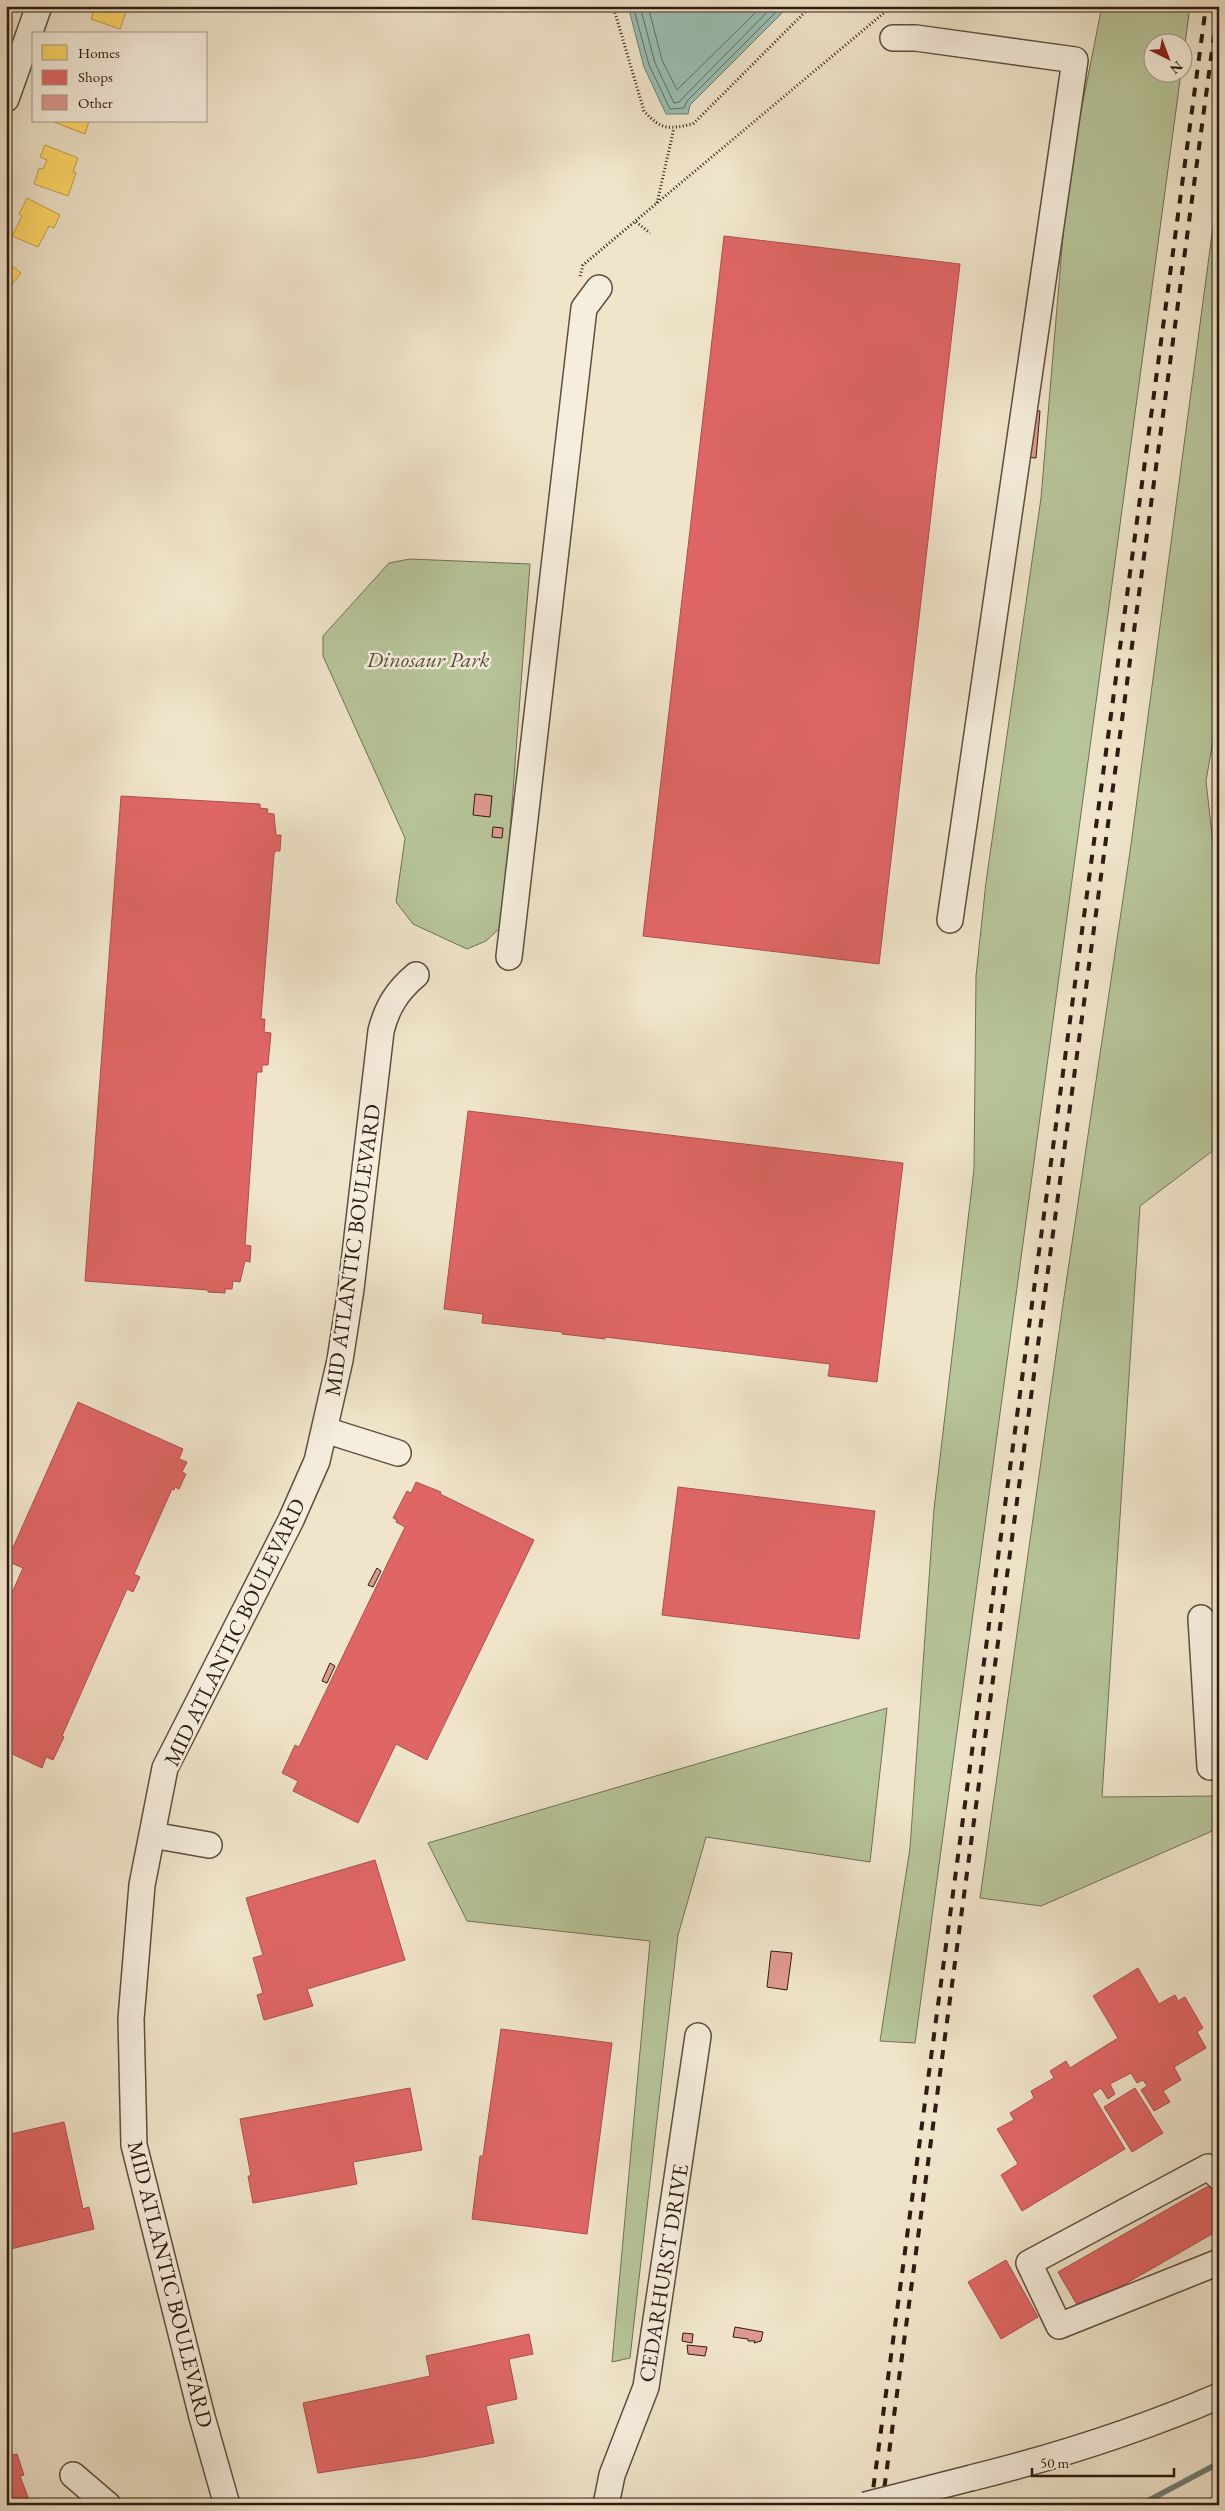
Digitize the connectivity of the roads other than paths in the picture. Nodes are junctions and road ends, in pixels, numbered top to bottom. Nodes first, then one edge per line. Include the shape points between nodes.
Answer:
1 (39, 6) edge
2 (893, 38) dead end
3 (6, 99) edge
4 (589, 286) road end
5 (950, 920) dead end
6 (509, 957) dead end
7 (416, 975) dead end
8 (325, 1430) junction
9 (398, 1453) dead end
10 (1201, 1618) dead end
11 (1210, 1767) dead end
12 (152, 1835) junction
13 (208, 1845) dead end
14 (698, 2036) dead end
15 (1219, 2177) edge
16 (1219, 2262) edge
17 (1219, 2396) edge
18 (73, 2475) dead end
19 (108, 2505) edge
20 (227, 2505) edge
21 (606, 2505) edge
22 (865, 2505) edge

1 - 3 street
2 - 5 street via 916,38 1075,60
4 - 6 street
7 - 8 street, MID ATLANTIC BOULEVARD via 392,1000 381,1031 351,1289
8 - 9 street
8 - 12 street, MID ATLANTIC BOULEVARD via 317,1461 291,1520 165,1768
10 - 11 street
12 - 13 street
12 - 20 street, MID ATLANTIC BOULEVARD via 142,1885 131,2019 134,2145
14 - 21 street, CEDARHURST DRIVE via 646,2387 612,2475
15 - 16 street via 1208,2167 1029,2263 1059,2326
17 - 22 street, bridge via 1113,2438 1042,2461
18 - 19 street

